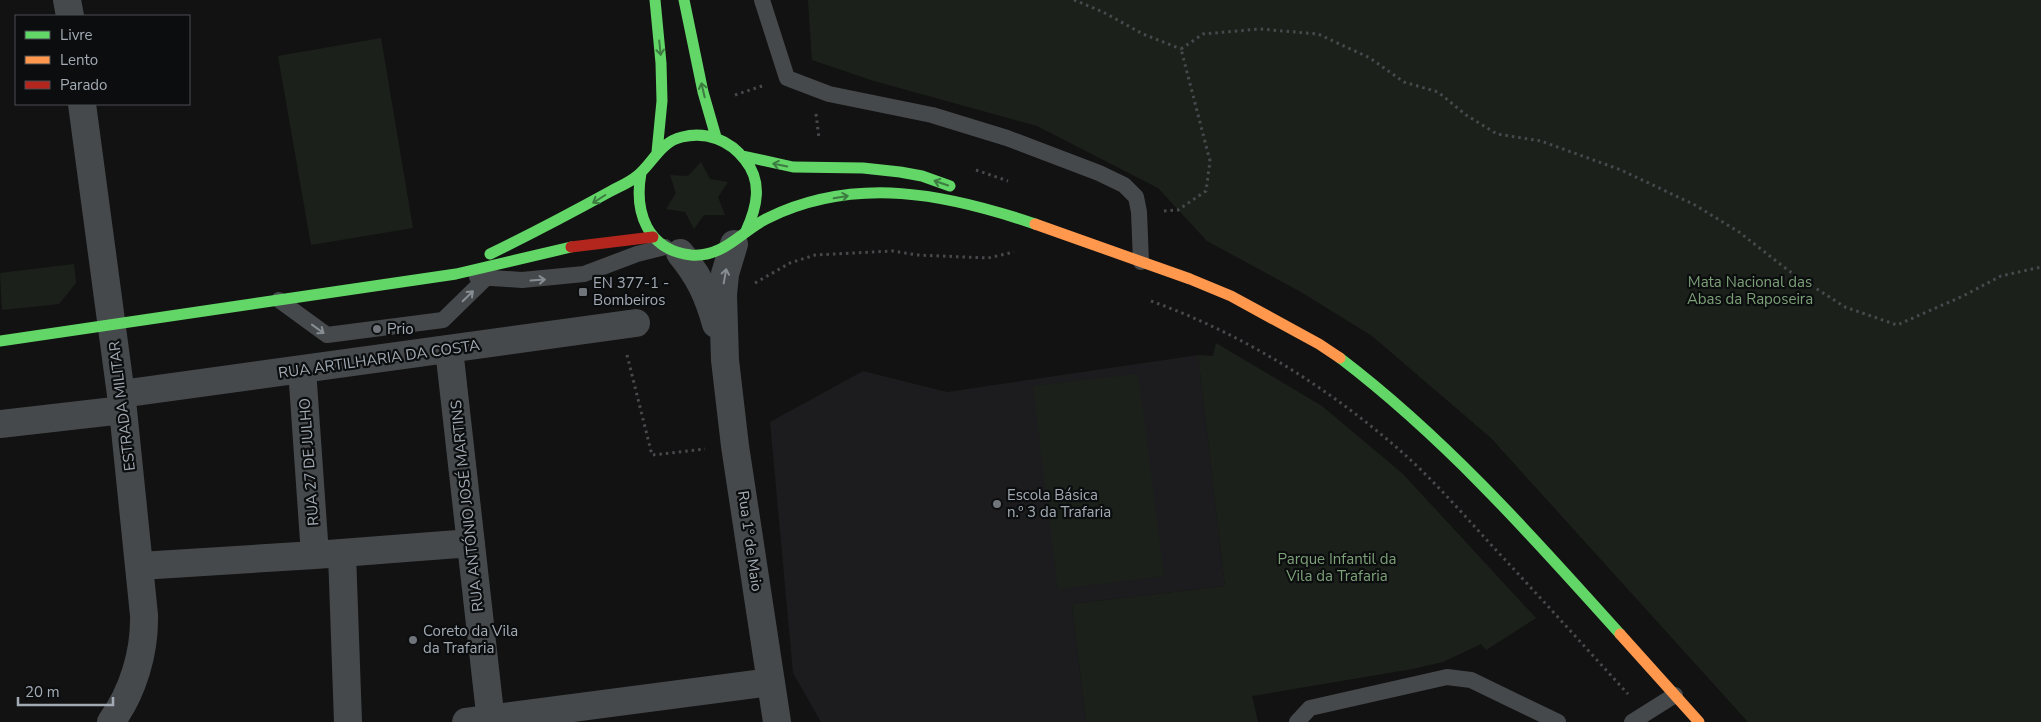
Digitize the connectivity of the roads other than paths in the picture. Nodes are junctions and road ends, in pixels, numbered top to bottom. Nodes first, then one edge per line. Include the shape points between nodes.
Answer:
1 (67, 0) edge
2 (655, 0) edge
3 (684, 0) edge
4 (762, 0) edge
5 (70, 15) edge
6 (82, 105) edge
7 (716, 137) junction
8 (657, 152) junction
9 (743, 156) junction
10 (640, 173) junction
11 (1033, 224) junction
12 (740, 237) junction
13 (666, 246) junction
14 (1141, 262) junction
15 (437, 276) junction
16 (487, 277) junction
17 (279, 300) junction
18 (112, 324) junction
19 (628, 324) road end
20 (0, 341) edge
21 (449, 349) junction
22 (725, 360) junction
23 (302, 369) junction
24 (122, 402) junction
25 (0, 424) edge
26 (470, 543) junction
27 (342, 553) junction
28 (315, 555) junction
29 (140, 566) junction
30 (770, 682) junction
31 (1675, 694) junction
32 (620, 712) edge
33 (119, 717) edge
34 (482, 721) edge
35 (348, 722) edge
36 (776, 722) edge
37 (1298, 722) edge
38 (1558, 722) edge
39 (1632, 722) edge
40 (1699, 722) edge

1 - 5 street
2 -> 8 main road via 662,92
7 -> 3 main road
4 - 14 lane via 787,78 829,94 932,115 1008,138 1124,185 1136,197
6 - 18 street, ESTRADA MILITAR
7 - 8 main road via 689,136 674,140
7 - 9 main road
8 - 10 main road
11 -> 9 main road via 922,176 882,169 794,168
9 - 12 main road via 752,168 758,200 754,216
10 - 13 main road via 637,204 642,221
10 -> 15 main road via 569,216 466,266
12 -> 11 main road via 766,218 800,206 853,194 873,193 929,195 961,201
11 - 14 main road
12 - 13 main road via 716,253 694,256
22 -> 12 street, Rua 1º de Maio via 725,274
13 - 15 main road via 576,246 484,269
16 -> 13 lane via 522,280 584,274
13 - 22 street, Rua 1º de Maio via 696,273 707,297
14 - 31 main road via 1232,296 1333,353 1418,420 1492,492
15 - 16 lane
15 - 17 main road
17 -> 16 lane via 327,335 443,320
17 - 18 main road
18 - 20 main road
18 - 24 street, ESTRADA MILITAR
19 - 21 street, RUA ARTILHARIA DA COSTA
21 - 23 street, RUA ARTILHARIA DA COSTA
21 - 26 street, RUA ANTÓNIO JOSÉ MARTINS
22 - 30 street, Rua 1º de Maio
23 - 24 street, RUA ARTILHARIA DA COSTA
23 - 28 street, RUA 27 DE JULHO
24 - 25 street, RUA ARTILHARIA DA COSTA
24 - 29 street, ESTRADA MILITAR
26 - 27 street
26 - 34 street, RUA ANTÓNIO JOSÉ MARTINS
27 - 28 street
27 - 35 street
28 - 29 street
29 - 33 street, ESTRADA MILITAR via 145,636
30 - 32 street
30 - 36 street, Rua 1º de Maio
31 - 39 lane
31 - 40 main road
32 - 34 street
37 - 38 lane via 1310,708 1446,677 1471,680

